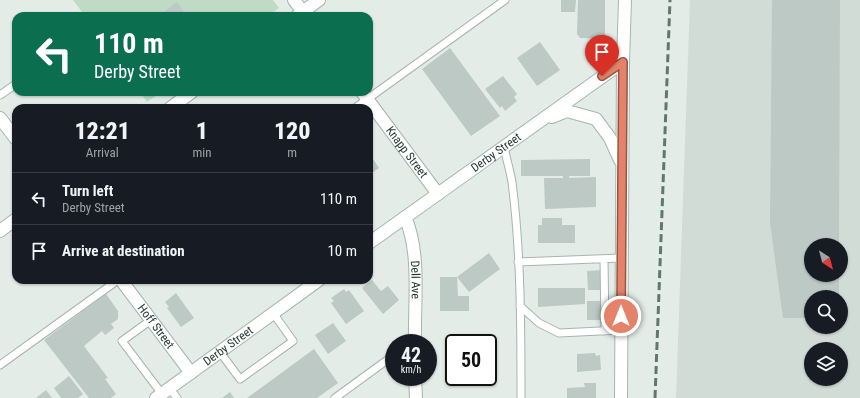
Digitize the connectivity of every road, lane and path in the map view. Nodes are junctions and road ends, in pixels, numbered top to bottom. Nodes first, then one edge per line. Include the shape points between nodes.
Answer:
1 (294, 0) edge
2 (319, 0) edge
3 (505, 0) edge
4 (625, 0) edge
5 (300, 12) edge
6 (305, 12) edge
7 (623, 62) junction
8 (12, 87) edge
9 (373, 90) edge
10 (0, 95) edge
11 (186, 96) edge
12 (364, 96) edge
13 (176, 104) edge
14 (370, 104) edge
15 (373, 108) edge
16 (0, 118) edge
17 (536, 123) junction
18 (12, 134) edge
19 (504, 146) junction
20 (622, 164) junction
21 (438, 194) junction
22 (405, 217) junction
23 (12, 222) edge
24 (0, 231) edge
25 (373, 240) edge
26 (621, 258) junction
27 (604, 259) junction
28 (518, 262) junction
29 (112, 284) edge
30 (124, 284) edge
31 (313, 284) edge
32 (520, 306) junction
33 (273, 313) junction
34 (151, 320) junction
35 (621, 330) junction
36 (605, 331) junction
37 (413, 334) edge
38 (220, 352) junction
39 (385, 362) edge
40 (0, 365) edge
41 (191, 373) junction
42 (415, 386) edge
43 (166, 395) edge
44 (335, 398) edge
45 (416, 398) edge
46 (521, 398) edge
47 (621, 398) edge

1 - 5 main road
2 - 6 main road
3 - 9 lane
4 - 7 main road
7 - 17 main road, Derby Street
7 - 20 main road
8 - 10 lane
11 - 13 main road
12 - 14 main road, Knapp Street
15 - 21 main road, Knapp Street
16 - 18 main road
17 - 19 main road, Derby Street
17 - 20 main road via 568,111 596,120 610,138
19 - 21 main road, Derby Street
19 - 28 lane via 511,181
20 - 26 main road
21 - 22 main road, Derby Street
22 - 25 main road, Derby Street
22 - 37 main road, Dell Ave via 414,246
23 - 24 main road
26 - 27 lane
26 - 35 main road
27 - 28 lane
27 - 36 lane
28 - 32 lane
29 - 40 lane
30 - 34 main road, Hoff Street
31 - 33 main road, Derby Street
32 - 36 lane via 539,323 559,333
32 - 46 lane
33 - 38 main road, Derby Street
33 - 38 lane via 293,341 240,379
34 - 41 main road, Hoff Street
34 - 43 lane via 122,341
35 - 36 lane
35 - 47 main road
38 - 41 main road, Derby Street
39 - 44 lane
41 - 43 main road, Derby Street
42 - 45 main road

